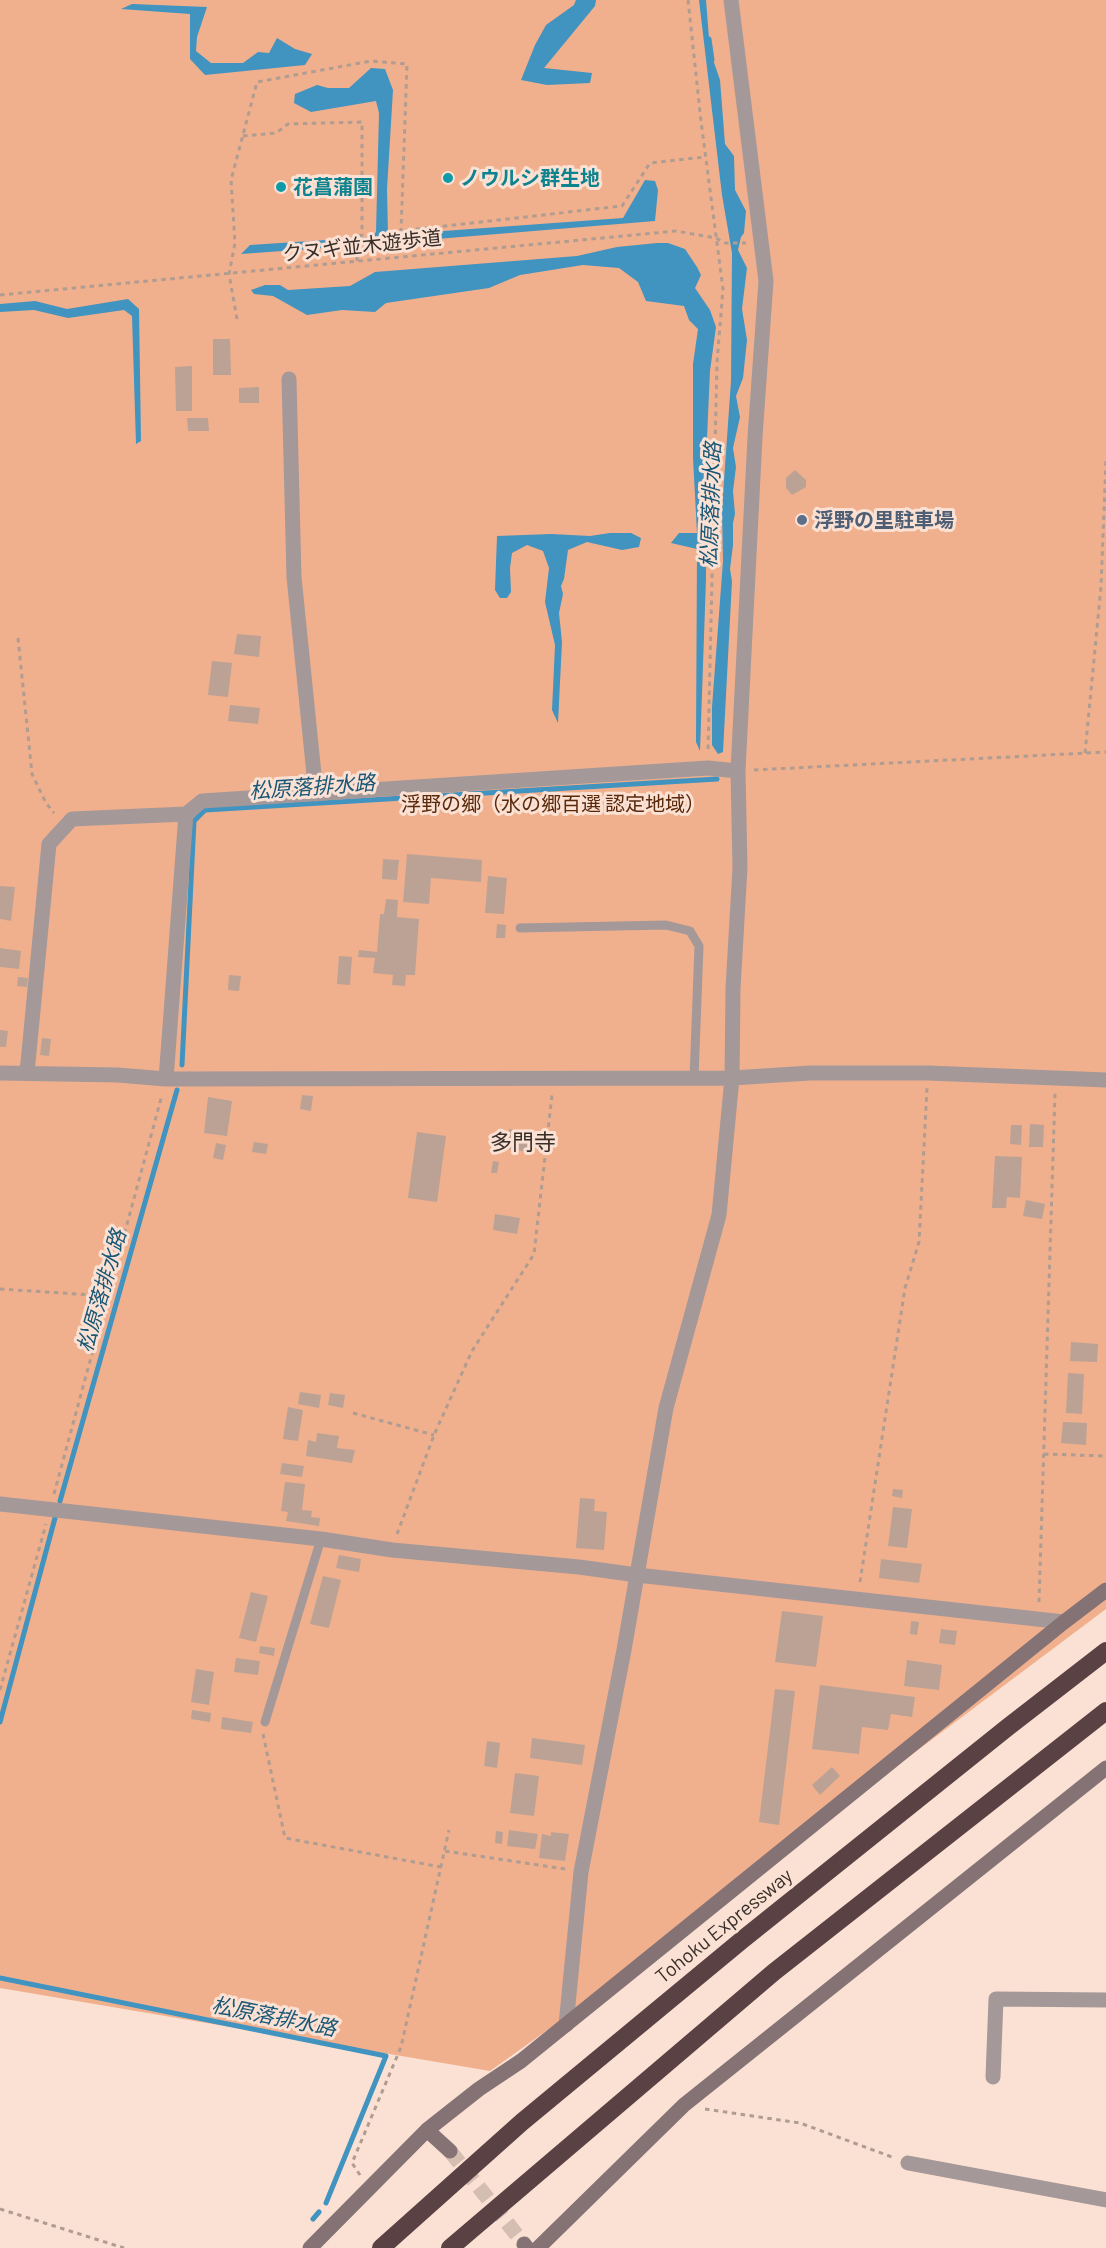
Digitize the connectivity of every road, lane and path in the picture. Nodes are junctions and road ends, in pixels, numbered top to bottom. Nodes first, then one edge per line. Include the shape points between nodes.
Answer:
1 (688, 0) edge
2 (731, 0) edge
3 (243, 136) junction
4 (705, 158) junction
5 (716, 238) junction
6 (745, 243) dead end
7 (357, 261) junction
8 (229, 274) junction
9 (0, 296) edge
10 (237, 319) dead end
11 (289, 379) dead end
12 (1106, 461) edge
13 (18, 638) dead end
14 (1106, 752) edge
15 (1085, 753) junction
16 (708, 768) junction
17 (738, 771) junction
18 (316, 794) junction
19 (186, 814) junction
20 (64, 827) junction
21 (520, 928) dead end
22 (0, 1072) edge
23 (27, 1073) junction
24 (928, 1073) junction
25 (554, 1078) junction
26 (694, 1078) junction
27 (732, 1078) junction
28 (1056, 1078) junction
29 (166, 1079) junction
30 (1106, 1080) edge
31 (0, 1289) edge
32 (108, 1296) junction
33 (353, 1413) dead end
34 (434, 1435) junction
35 (1044, 1454) junction
36 (1106, 1456) edge
37 (0, 1504) edge
38 (50, 1510) junction
39 (321, 1539) junction
40 (392, 1550) junction
41 (637, 1575) junction
42 (1106, 1590) edge
43 (858, 1599) junction
44 (1038, 1619) junction
45 (1064, 1622) junction
46 (1106, 1651) edge
47 (0, 1690) edge
48 (1106, 1711) edge
49 (264, 1722) joint
50 (1106, 1768) edge
51 (449, 1830) dead end
52 (445, 1851) junction
53 (441, 1867) junction
54 (581, 1872) junction
55 (1106, 2000) edge
56 (566, 2025) junction
57 (993, 2077) dead end
58 (684, 2105) junction
59 (427, 2130) junction
60 (450, 2151) tunnel mouth
61 (908, 2163) joint
62 (369, 2189) junction
63 (1106, 2200) edge
64 (0, 2209) edge
65 (530, 2247) edge
66 (124, 2248) edge
67 (310, 2248) edge
68 (381, 2248) edge
69 (450, 2248) edge

1 - 4 path
2 - 17 street via 766,280
3 - 4 path via 257,82 371,61 406,64 401,231 622,206 650,163
3 - 7 path via 276,133 288,124 362,122 362,235 357,236
3 - 8 path via 231,180 235,243
4 - 5 path
5 - 6 path, クヌギ並木遊歩道 via 725,243
5 - 7 path, クヌギ並木遊歩道 via 676,231
5 - 16 path via 723,289 717,362
7 - 8 path, クヌギ並木遊歩道
8 - 9 path, クヌギ並木遊歩道
8 - 10 path
11 - 18 street via 294,577
12 - 15 path via 1101,588
13 - 20 path via 32,774 46,803
14 - 15 path
15 - 17 path
16 - 17 street
16 - 18 street
17 - 27 street via 740,868
18 - 19 street via 202,801
19 - 20 street via 72,819
19 - 29 street
20 - 23 street via 49,844
21 - 26 lane via 666,925 690,931 699,946
22 - 23 street
23 - 29 street
24 - 27 street via 810,1073
24 - 28 street
24 - 43 path via 918,1242 905,1288
25 - 26 street
25 - 29 street
25 - 34 path via 534,1254 472,1351
26 - 27 street
27 - 41 street via 718,1215 666,1408
28 - 30 street
28 - 35 path
29 - 32 path
31 - 32 path
32 - 38 path
33 - 34 path
34 - 40 path
35 - 36 path
35 - 44 path
37 - 38 street
38 - 39 street
38 - 47 path
39 - 40 street
39 - 49 lane
40 - 41 street
41 - 43 street
41 - 54 street
42 - 45 street
43 - 44 street
44 - 45 street
45 - 56 street
46 - 68 highway, Tohoku Expressway via 724,1955 522,2122
48 - 69 highway via 774,1972
49 - 53 path via 263,1738 285,1838
50 - 58 street
51 - 52 path
52 - 53 path
52 - 54 path
53 - 62 path via 401,2047 352,2163
54 - 56 street
55 - 57 street via 996,1999
56 - 59 street
58 - 61 path via 800,2123
58 - 65 street
59 - 60 street
59 - 62 street
61 - 63 street
62 - 67 street
64 - 66 path

